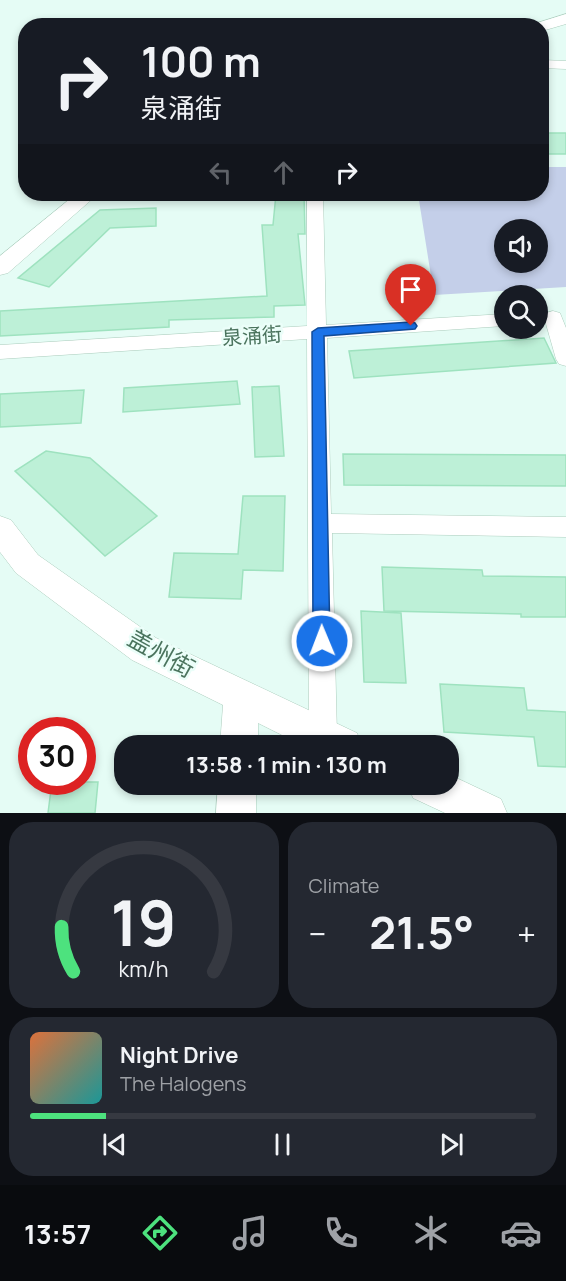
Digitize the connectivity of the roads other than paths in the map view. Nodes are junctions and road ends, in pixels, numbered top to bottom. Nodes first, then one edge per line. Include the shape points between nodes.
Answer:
1 (566, 19) edge
2 (549, 24) edge
3 (549, 64) edge
4 (566, 65) edge
5 (79, 201) edge
6 (315, 201) edge
7 (0, 268) edge
8 (552, 317) edge
9 (494, 321) edge
10 (318, 332) junction
11 (0, 352) edge
12 (566, 359) edge
13 (320, 523) junction
14 (566, 527) edge
15 (0, 530) edge
16 (241, 696) junction
17 (239, 735) edge
18 (322, 735) edge
19 (334, 735) edge
20 (237, 795) edge
21 (450, 795) edge
22 (236, 813) edge
23 (487, 813) edge

1 - 2 street
3 - 4 street
5 - 7 street
6 - 10 street
8 - 12 street
9 - 10 street, 泉涌街
10 - 11 street, 泉涌街
10 - 13 street
13 - 14 street
13 - 19 street
15 - 16 street, 盖州街 via 27,564 144,649
16 - 17 street
16 - 18 street, 盖州街
20 - 22 street
21 - 23 street

